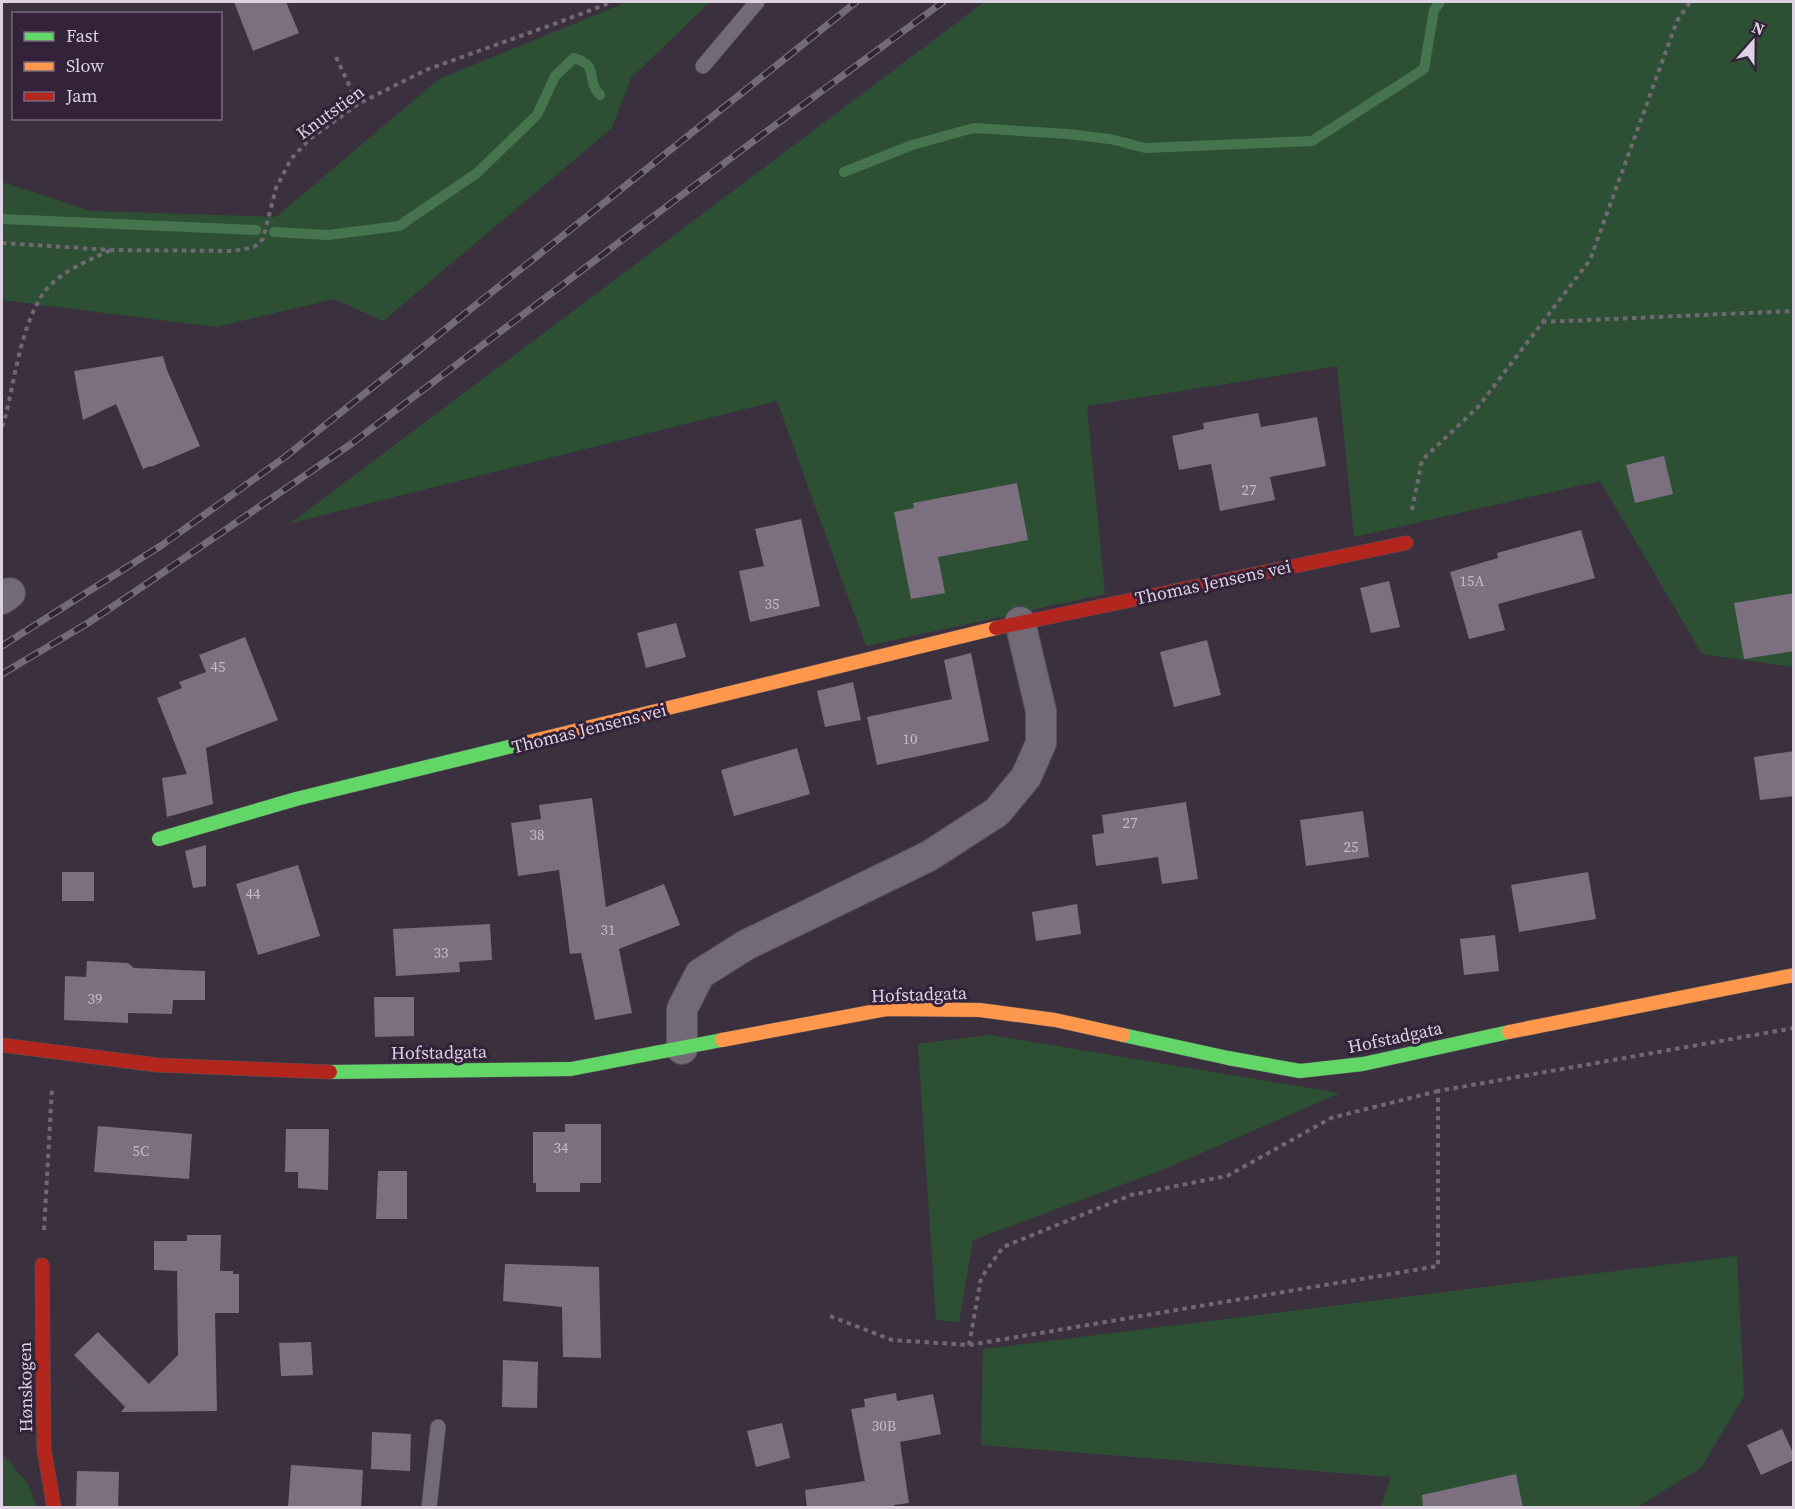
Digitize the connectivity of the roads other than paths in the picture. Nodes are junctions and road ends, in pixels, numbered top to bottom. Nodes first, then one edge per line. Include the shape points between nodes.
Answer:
1 (757, 2) edge
2 (703, 66) dead end
3 (1406, 543) road end
4 (1020, 622) junction
5 (159, 839) dead end
6 (1794, 975) edge
7 (2, 1045) edge
8 (681, 1049) junction
9 (42, 1265) road end
10 (438, 1427) dead end
11 (54, 1508) edge
12 (429, 1508) edge

1 - 2 lane
3 - 4 street, Thomas Jensens vei
4 - 5 street, Thomas Jensens vei via 296,800
4 - 8 street via 1041,711 1041,743 1026,777 997,812 929,856 746,945 700,974 682,1009
6 - 8 street, Hofstadgata via 1363,1064 1300,1071 1055,1020 980,1010 887,1009
7 - 8 street, Hofstadgata via 157,1065 317,1072 571,1069
9 - 11 street, Hønskogen via 44,1449
10 - 12 lane

